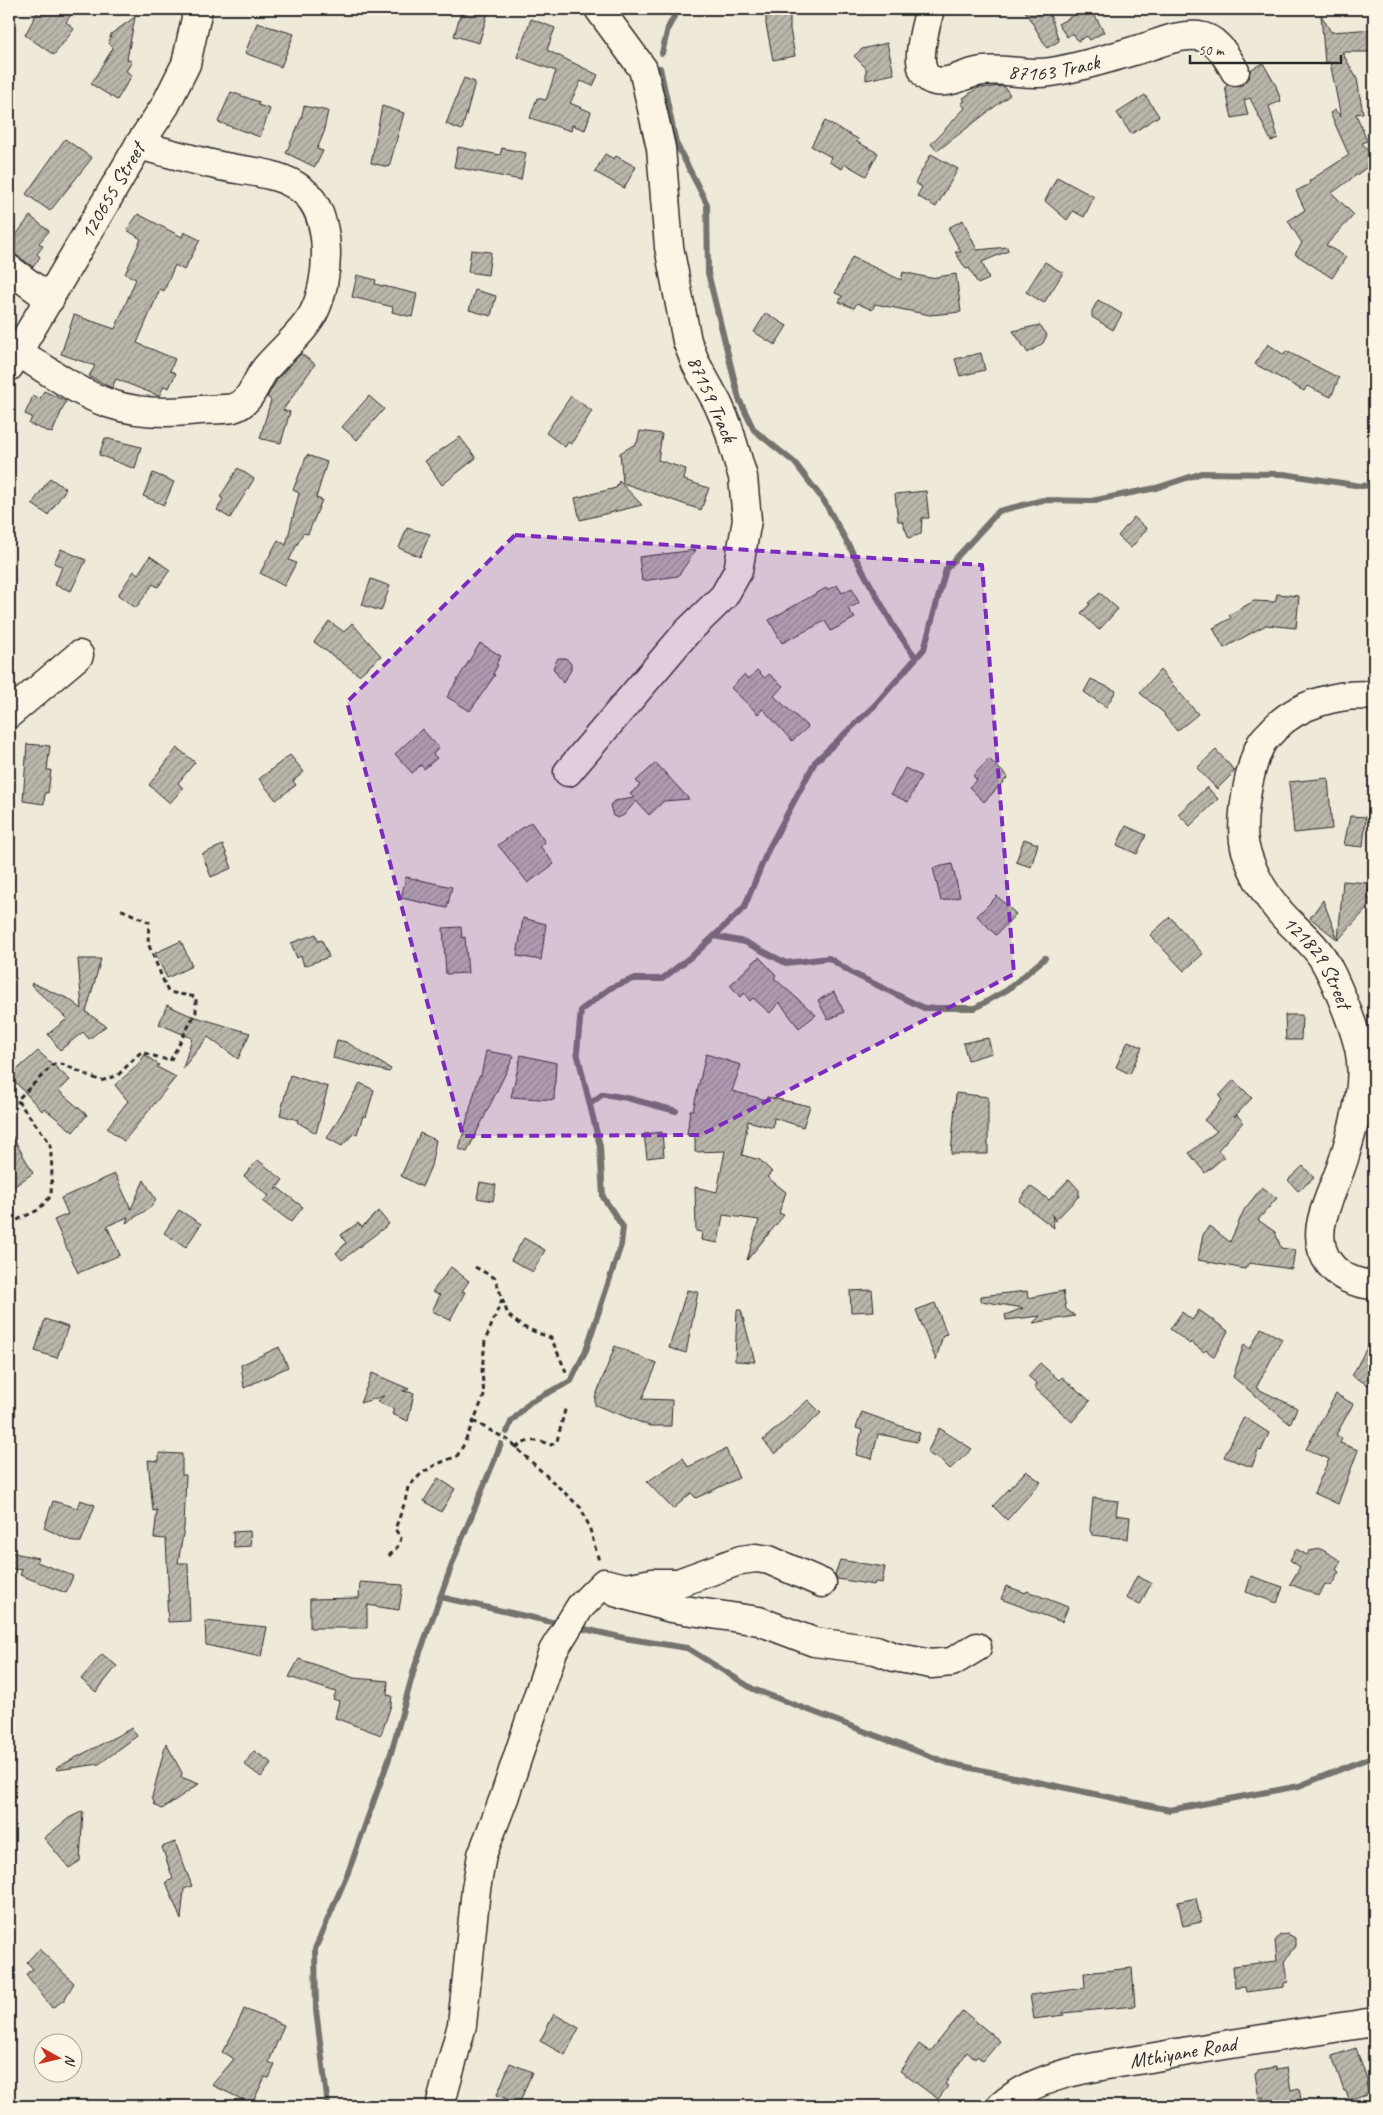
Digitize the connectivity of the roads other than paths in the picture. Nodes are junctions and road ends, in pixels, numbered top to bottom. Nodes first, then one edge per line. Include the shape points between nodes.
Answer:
1 (198, 9) edge
2 (599, 9) edge
3 (930, 9) edge
4 (1235, 71) dead end
5 (139, 145) junction
6 (9, 269) edge
7 (50, 299) junction
8 (13, 360) edge
9 (79, 655) dead end
10 (1374, 696) edge
11 (9, 714) edge
12 (568, 772) dead end
13 (1374, 1285) edge
14 (822, 1583) dead end
15 (602, 1585) junction
16 (977, 1647) dead end
17 (1374, 2022) edge
18 (440, 2106) edge
19 (1000, 2106) edge

1 - 5 street, 120655 Street via 186,64 165,106
2 - 12 street, 87159 Track via 644,69 661,148 669,247 687,341 728,427 744,477 746,520 738,571 724,596 686,634
3 - 4 street, 87163 Track via 920,62 925,74 936,80 946,82 990,70 1049,73 1171,39 1196,36 1208,38 1218,45
5 - 7 street, 120655 Street
5 - 8 street via 216,166 283,178 304,191 323,224 326,243 324,272 312,316 264,370 247,399 233,408 170,413 120,408
6 - 7 street
7 - 8 street, 120655 Street
9 - 11 street
10 - 13 street, 121829 Street via 1338,697 1310,706 1279,724 1262,742 1252,767 1244,824 1245,849 1257,879 1276,908 1322,956 1359,1049 1359,1099 1321,1233 1326,1261 1333,1270 1354,1281
14 - 15 street via 770,1560 756,1558 741,1560 678,1583 626,1588
15 - 16 street via 671,1608 759,1621 814,1642 876,1650 932,1664 952,1662
15 - 18 street via 580,1607 553,1651 482,1855 462,2025
17 - 19 street, Mthiyane Road via 1221,2045 1059,2075 1015,2093

